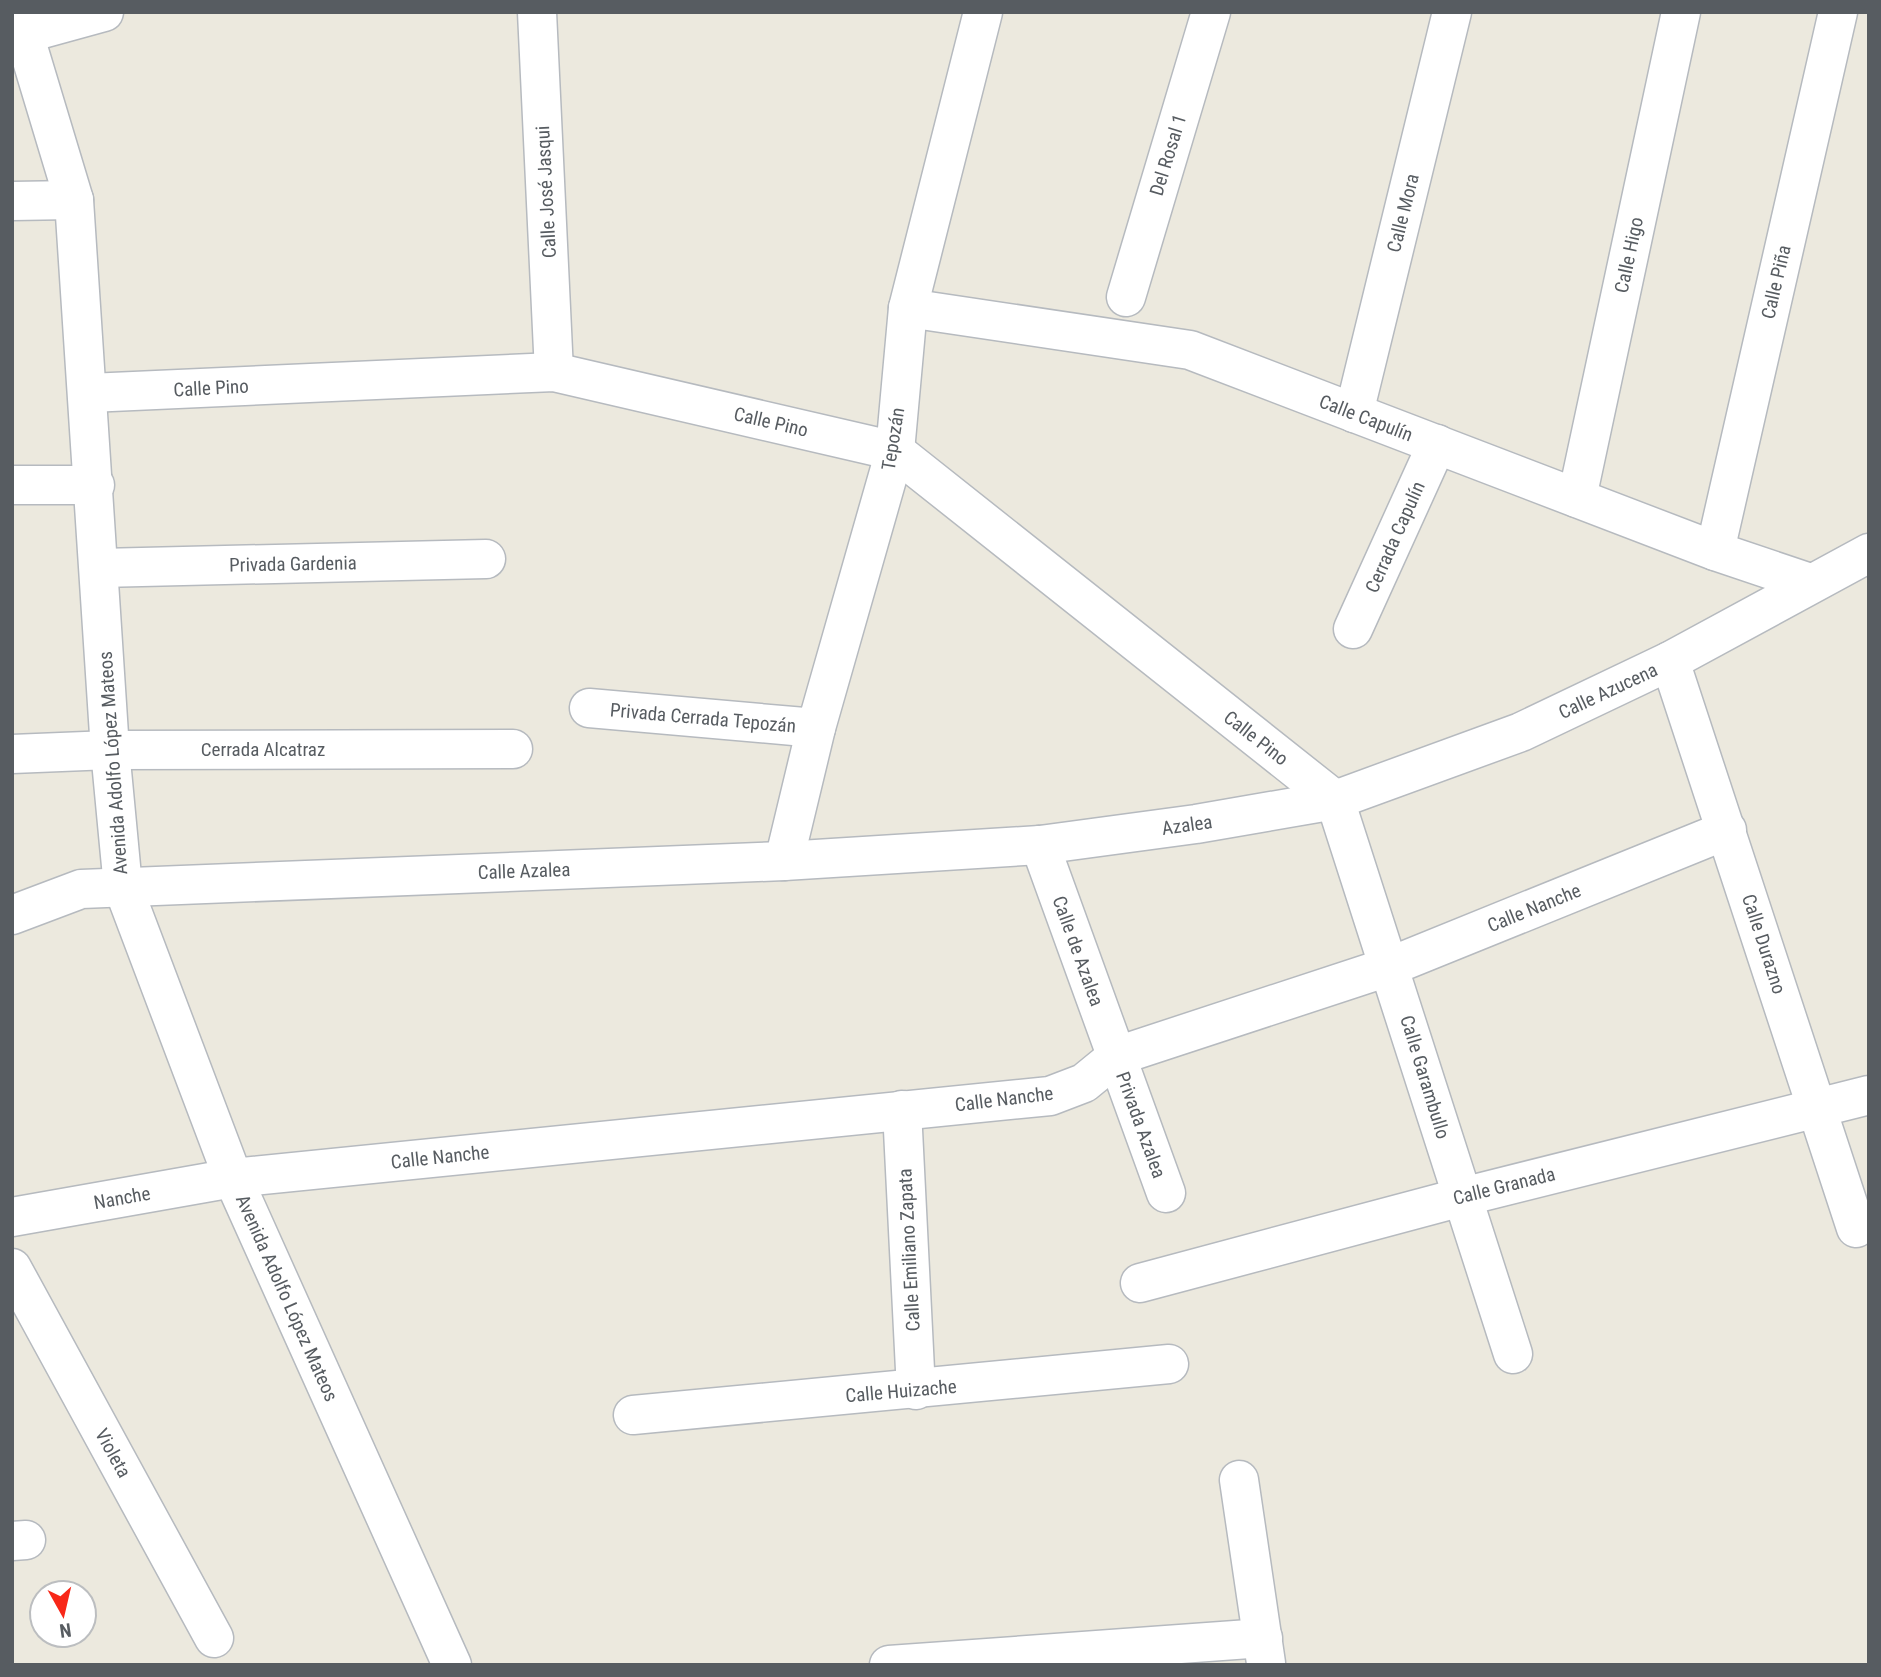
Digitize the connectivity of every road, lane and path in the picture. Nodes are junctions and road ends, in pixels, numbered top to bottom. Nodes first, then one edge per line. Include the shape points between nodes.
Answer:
1 (104, 12) edge
2 (537, 12) edge
3 (983, 12) edge
4 (1211, 12) edge
5 (1452, 12) edge
6 (1681, 12) edge
7 (1838, 12) edge
8 (18, 25) edge
9 (75, 200) junction
10 (12, 201) edge
11 (1126, 297) dead end
12 (908, 308) junction
13 (554, 372) junction
14 (89, 393) junction
15 (1354, 413) junction
16 (1437, 444) junction
17 (895, 451) junction
18 (12, 485) edge
19 (95, 485) junction
20 (1577, 498) junction
21 (1715, 551) junction
22 (1868, 553) edge
23 (486, 559) dead end
24 (100, 568) junction
25 (1810, 583) junction
26 (1353, 629) dead end
27 (1670, 661) junction
28 (589, 708) dead end
29 (816, 728) junction
30 (513, 749) dead end
31 (110, 750) junction
32 (12, 754) edge
33 (1335, 800) junction
34 (1727, 830) junction
35 (1040, 845) junction
36 (784, 861) junction
37 (123, 887) junction
38 (12, 915) edge
39 (1391, 966) junction
40 (1117, 1056) junction
41 (1869, 1095) edge
42 (1817, 1106) junction
43 (902, 1110) junction
44 (233, 1178) junction
45 (1166, 1194) dead end
46 (1462, 1197) junction
47 (12, 1217) edge
48 (1856, 1228) dead end
49 (12, 1268) edge
50 (1140, 1283) dead end
51 (1513, 1354) dead end
52 (1170, 1364) dead end
53 (916, 1390) junction
54 (633, 1415) dead end
55 (1239, 1480) dead end
56 (214, 1638) dead end
57 (1265, 1651) edge
58 (453, 1665) edge
59 (888, 1665) edge

1 - 8 street
2 - 13 street, Calle José Jasqui
3 - 12 street, Tepozán
4 - 11 street, Del Rosal 1
5 - 15 street, Calle Mora
6 - 20 street, Calle Higo
7 - 21 street, Calle Piña
8 - 9 street, Avenida Adolfo López Mateos
9 - 10 street
9 - 14 street, Avenida Adolfo López Mateos
12 - 15 street, Calle Capulín via 1189,350
12 - 17 street, Tepozán
13 - 14 street, Calle Pino
13 - 17 street, Calle Pino
14 - 19 street, Avenida Adolfo López Mateos
15 - 16 street, Calle Capulín
16 - 20 street, Calle Capulín
16 - 26 street, Cerrada Capulín
17 - 29 street, Tepozán
17 - 33 street, Calle Pino
18 - 19 street
19 - 24 street, Avenida Adolfo López Mateos
20 - 21 street, Calle Capulín
21 - 25 street, Calle Capulín
22 - 25 street, Calle Azucena
23 - 24 street, Privada Gardenia
24 - 31 street, Avenida Adolfo López Mateos
25 - 27 street, Calle Azucena
27 - 33 street, Calle Azucena via 1521,732
27 - 34 street, Calle Durazno
28 - 29 street, Privada Cerrada Tepozán
29 - 36 street, Tepozán
30 - 31 street, Cerrada Alcatraz
31 - 32 street, Cerrada Alcatraz
31 - 37 street, Avenida Adolfo López Mateos
33 - 35 street, Azalea
33 - 39 street, Calle Garambullo
34 - 39 street, Calle Nanche
34 - 42 street, Calle Durazno
35 - 36 street, Calle Azalea
35 - 40 street, Calle de Azalea
36 - 37 street, Calle Azalea
37 - 38 street, Calle Azalea via 81,889
37 - 44 street, Avenida Adolfo López Mateos
39 - 40 street, Calle Nanche
39 - 46 street, Calle Garambullo
40 - 43 street, Calle Nanche via 1084,1083 1050,1096
40 - 45 street, Privada Azalea
41 - 42 street, Calle Granada
42 - 46 street, Calle Granada
42 - 48 street, Calle Durazno
43 - 44 street, Calle Nanche
43 - 53 street, Calle Emiliano Zapata
44 - 47 street, Nanche
44 - 58 street, Avenida Adolfo López Mateos
46 - 50 street, Calle Granada
46 - 51 street, Calle Garambullo
49 - 56 street, Violeta
52 - 53 street, Calle Huizache
53 - 54 street, Calle Huizache
55 - 57 street
57 - 59 street

